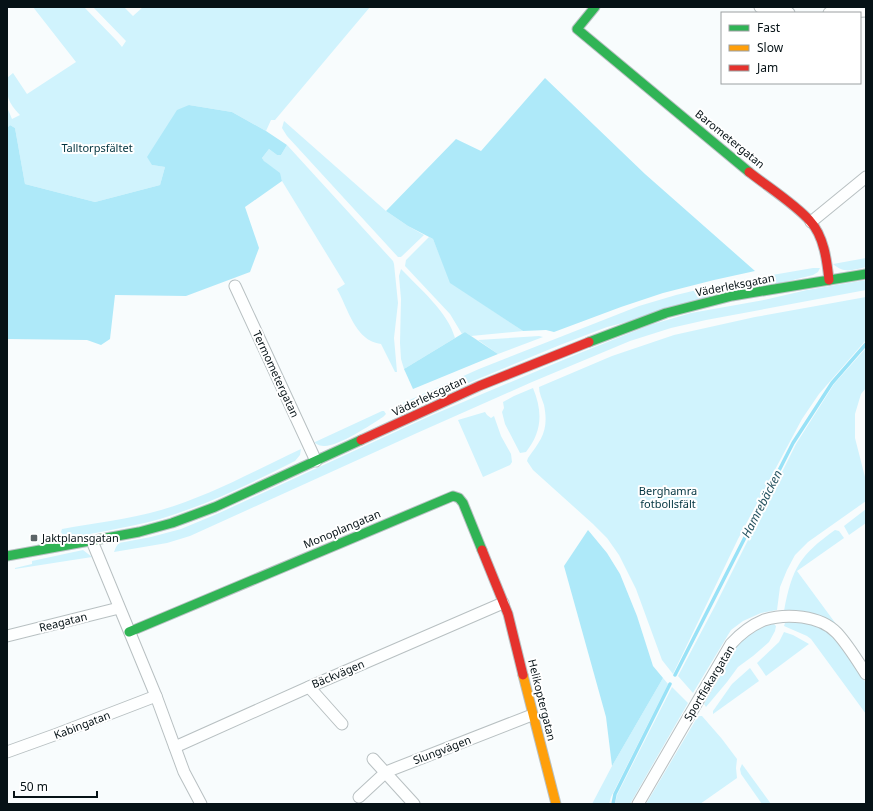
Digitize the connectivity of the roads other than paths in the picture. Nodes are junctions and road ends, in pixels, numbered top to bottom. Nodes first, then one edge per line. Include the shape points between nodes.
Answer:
1 (595, 7) edge
2 (760, 7) edge
3 (776, 12) edge
4 (866, 177) edge
5 (811, 222) junction
6 (866, 274) edge
7 (829, 280) junction
8 (235, 286) dead end
9 (316, 461) junction
10 (92, 541) junction
11 (7, 556) edge
12 (502, 603) junction
13 (119, 608) junction
14 (129, 632) junction
15 (7, 636) edge
16 (866, 674) edge
17 (309, 687) junction
18 (156, 696) junction
19 (532, 715) junction
20 (342, 724) dead end
21 (175, 747) junction
22 (7, 752) edge
23 (373, 759) dead end
24 (386, 772) junction
25 (359, 797) dead end
26 (201, 804) edge
27 (414, 804) edge
28 (556, 804) edge
29 (638, 804) edge

1 - 5 street, Barometergatan via 578,29
2 - 3 street
4 - 5 street
5 - 7 street, Barometergatan via 821,240
6 - 7 street, Väderleksgatan
7 - 9 street, Väderleksgatan via 732,296 666,313 479,386
8 - 9 street, Termometergatan
9 - 10 street, Väderleksgatan via 215,507 172,523
10 - 11 street, Väderleksgatan
10 - 13 street
12 - 14 street, Monoplangatan via 463,503 453,496
12 - 17 street, Bäckvägen
12 - 19 street, Helikoptergatan via 508,614
13 - 14 street
13 - 15 street, Reagatan
14 - 18 street
16 - 29 street, Sportfiskargatan via 836,633 812,618 776,617 750,628 731,644
17 - 20 street
17 - 21 street, Bäckvägen
18 - 21 street
18 - 22 street, Kabingatan
19 - 24 street, Slungvägen
19 - 28 street, Helikoptergatan
21 - 26 street via 184,772
23 - 24 street
24 - 25 street, Slungvägen
24 - 27 street

